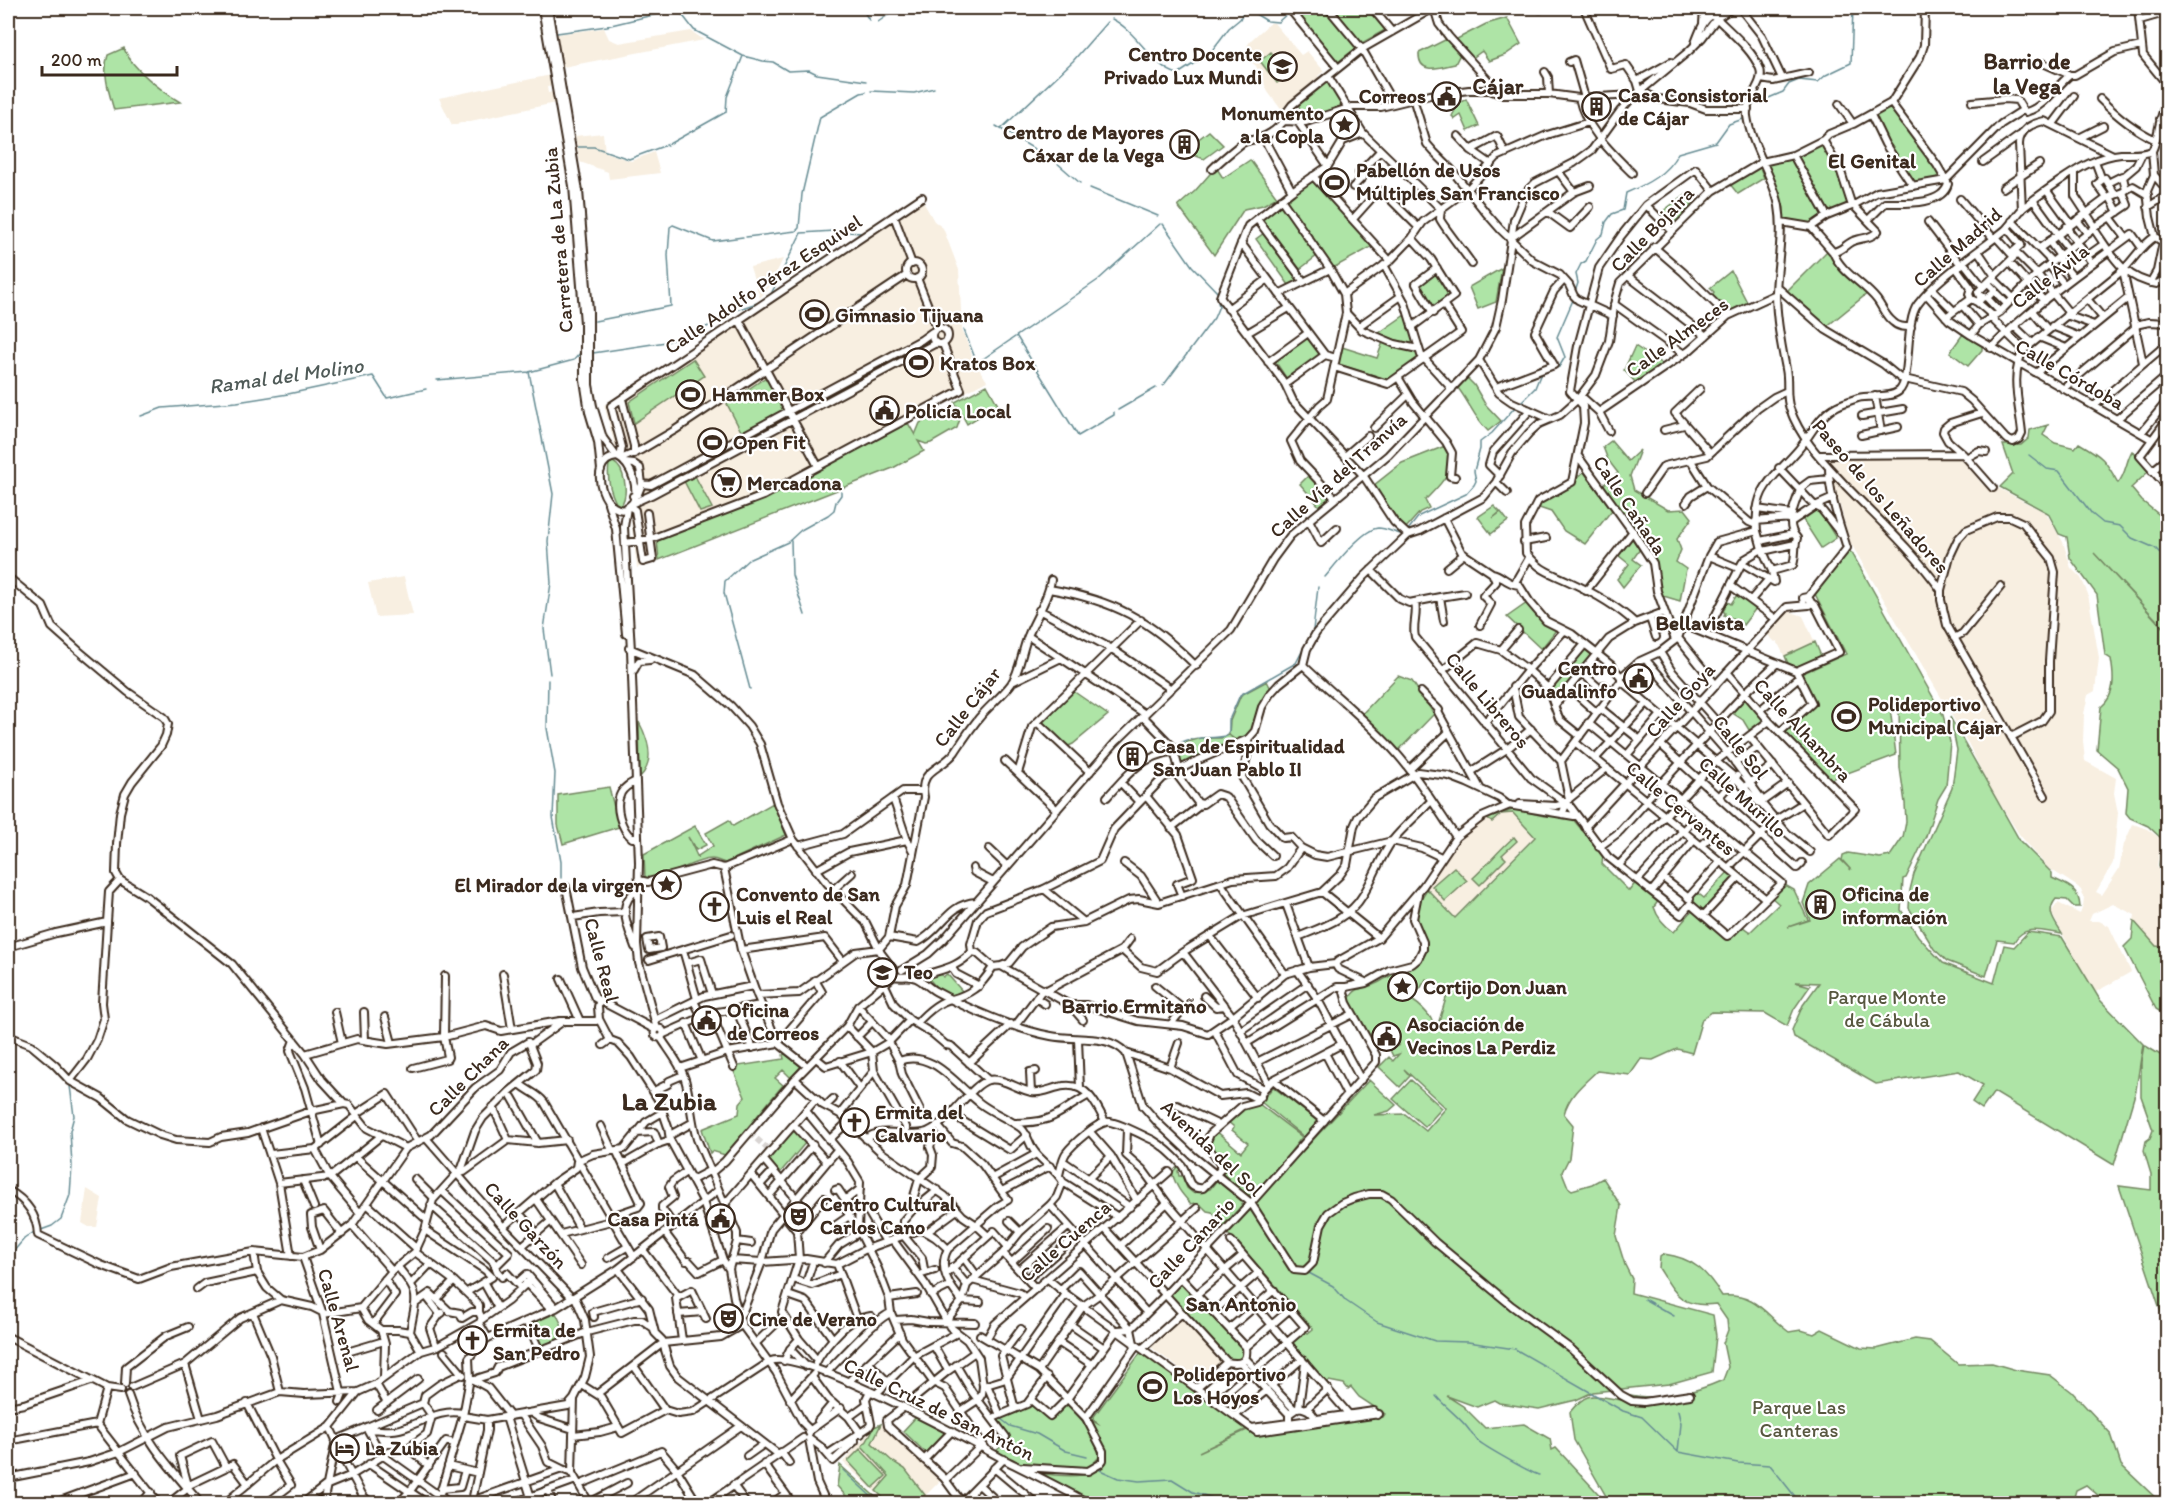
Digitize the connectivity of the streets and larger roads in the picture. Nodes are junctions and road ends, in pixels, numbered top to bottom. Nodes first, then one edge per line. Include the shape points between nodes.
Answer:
1 (542, 8) edge
2 (548, 8) edge
3 (1328, 8) edge
4 (1372, 8) edge
5 (1584, 8) edge
6 (1706, 8) edge
7 (1732, 8) edge
8 (1740, 8) edge
9 (1925, 8) edge
10 (2138, 8) edge
11 (1434, 9) edge
12 (1295, 10) edge
13 (2168, 12) edge
14 (1717, 18) junction
15 (2140, 20) junction
16 (1703, 24) junction
17 (1392, 32) junction
18 (1693, 46) junction
19 (2141, 46) junction
20 (1362, 49) junction
21 (1677, 60) junction
22 (1569, 62) dead end
23 (2043, 63) dead end
24 (1338, 68) junction
25 (1545, 72) dead end
26 (1809, 73) dead end
27 (2070, 75) junction
28 (1328, 76) junction
29 (1781, 76) dead end
30 (1761, 79) junction
31 (2167, 80) edge
32 (1637, 81) junction
33 (1494, 90) junction
34 (1638, 93) junction
35 (1549, 94) junction
36 (2074, 96) dead end
37 (1413, 98) junction
38 (1582, 98) junction
39 (2100, 99) dead end
40 (2167, 101) edge
41 (1972, 102) dead end
42 (1394, 103) junction
43 (1891, 103) junction
44 (1839, 104) dead end
45 (1346, 108) junction
46 (1748, 109) junction
47 (2023, 110) junction
48 (1871, 115) junction
49 (2160, 119) junction
50 (1284, 121) junction
51 (1298, 122) junction
52 (1589, 122) junction
53 (1853, 124) junction
54 (2053, 124) junction
55 (2103, 126) dead end
56 (1363, 133) junction
57 (2168, 135) edge
58 (1458, 136) dead end
59 (2019, 136) junction
60 (1263, 137) junction
61 (2079, 138) junction
62 (1601, 140) junction
63 (1823, 140) junction
64 (2156, 140) junction
65 (1471, 150) junction
66 (1380, 151) junction
67 (2152, 151) junction
68 (1505, 153) junction
69 (2142, 154) junction
70 (1793, 155) junction
71 (2113, 155) junction
72 (2095, 161) junction
73 (1762, 162) junction
74 (1983, 162) dead end
75 (1491, 164) junction
76 (2039, 164) dead end
77 (1328, 166) junction
78 (1212, 169) dead end
79 (1558, 171) junction
80 (2075, 172) junction
81 (1632, 173) dead end
82 (2154, 175) junction
83 (1313, 176) junction
84 (2020, 176) junction
85 (2123, 177) junction
86 (1946, 180) junction
87 (2105, 182) junction
88 (1590, 186) dead end
89 (1913, 186) junction
90 (1353, 187) dead end
91 (2003, 188) dead end
92 (1468, 189) junction
93 (1292, 191) junction
94 (1713, 191) junction
95 (2047, 191) junction
96 (2125, 191) junction
97 (1574, 192) junction
98 (2148, 195) junction
99 (922, 197) dead end
100 (2111, 197) junction
101 (1281, 199) junction
102 (1960, 199) dead end
103 (2166, 199) edge
104 (2034, 201) junction
105 (1646, 205) junction
106 (1853, 206) junction
107 (1590, 207) dead end
108 (2148, 207) junction
109 (1441, 209) junction
110 (2022, 210) junction
111 (1548, 212) junction
112 (2074, 212) dead end
113 (2118, 212) junction
114 (2086, 213) junction
115 (894, 216) junction
116 (1827, 216) junction
117 (2110, 217) junction
118 (1257, 219) junction
119 (1353, 219) junction
120 (1868, 220) junction
121 (2012, 221) junction
122 (1781, 222) junction
123 (1928, 222) dead end
124 (2073, 223) junction
125 (1811, 227) junction
126 (1419, 228) junction
127 (2007, 228) junction
128 (2094, 229) junction
129 (1672, 231) junction
130 (2057, 234) junction
131 (2088, 234) junction
132 (2168, 234) edge
133 (2155, 237) junction
134 (1412, 238) junction
135 (1511, 238) junction
136 (1995, 238) junction
137 (2126, 238) junction
138 (2049, 241) junction
139 (2163, 242) junction
140 (1241, 243) junction
141 (2077, 243) junction
142 (2104, 244) junction
143 (1654, 247) junction
144 (2040, 248) junction
145 (2142, 248) junction
146 (2068, 249) junction
147 (2109, 251) junction
148 (1833, 252) junction
149 (1978, 252) junction
150 (2087, 256) junction
151 (2059, 257) junction
152 (2011, 260) junction
153 (1387, 263) junction
154 (2092, 263) junction
155 (912, 264) junction
156 (1472, 264) dead end
157 (2050, 264) junction
158 (1960, 266) junction
159 (1437, 268) junction
160 (1330, 269) junction
161 (2123, 270) junction
162 (2037, 274) junction
163 (2168, 274) edge
164 (908, 275) junction
165 (1628, 276) junction
166 (1994, 277) junction
167 (2073, 277) junction
168 (917, 278) junction
169 (1268, 279) junction
170 (1563, 280) junction
171 (1304, 282) junction
172 (2028, 283) junction
173 (2150, 283) junction
174 (1985, 285) junction
175 (2064, 285) junction
176 (1932, 289) junction
177 (1777, 290) junction
178 (1994, 291) junction
179 (1279, 294) junction
180 (1344, 294) junction
181 (2053, 294) junction
182 (1927, 295) junction
183 (1401, 296) junction
184 (2013, 298) junction
185 (2128, 298) junction
186 (2087, 299) junction
187 (1979, 300) junction
188 (2044, 302) junction
189 (1588, 304) junction
190 (1614, 304) junction
191 (2007, 304) junction
192 (1444, 305) junction
193 (1962, 305) junction
194 (1289, 308) junction
195 (1228, 309) junction
196 (1954, 311) junction
197 (2032, 311) junction
198 (2000, 312) junction
199 (1346, 313) junction
200 (1433, 313) junction
201 (2068, 314) junction
202 (1970, 315) junction
203 (1613, 316) junction
204 (1728, 316) junction
205 (1946, 317) junction
206 (1992, 317) junction
207 (2103, 318) junction
208 (739, 320) junction
209 (2168, 323) edge
210 (1979, 325) junction
211 (2094, 325) junction
212 (1359, 326) junction
213 (2014, 326) junction
214 (2135, 326) junction
215 (1412, 327) junction
216 (1911, 327) junction
217 (2050, 328) junction
218 (934, 330) junction
219 (1247, 333) junction
220 (1308, 333) junction
221 (2006, 333) junction
222 (1971, 335) junction
223 (1706, 336) junction
224 (2080, 337) junction
225 (2039, 338) junction
226 (2032, 343) junction
227 (2168, 343) edge
228 (939, 344) junction
229 (1991, 348) junction
230 (2066, 348) junction
231 (1419, 349) junction
232 (2024, 350) junction
233 (1684, 354) junction
234 (1324, 356) junction
235 (1336, 358) junction
236 (1425, 359) junction
237 (1479, 360) junction
238 (1268, 362) junction
239 (2018, 363) junction
240 (2143, 363) junction
241 (1334, 367) junction
242 (766, 369) junction
243 (2034, 372) junction
244 (2168, 375) edge
245 (1398, 377) junction
246 (2017, 379) junction
247 (1905, 380) junction
248 (1285, 384) junction
249 (1496, 387) junction
250 (1452, 389) junction
251 (1700, 389) dead end
252 (2063, 389) junction
253 (1786, 391) junction
254 (1408, 395) junction
255 (1875, 396) junction
256 (1580, 398) junction
257 (622, 399) junction
258 (2168, 400) edge
259 (2094, 406) junction
260 (1530, 410) junction
261 (1903, 410) dead end
262 (788, 411) junction
263 (1599, 412) junction
264 (1982, 412) junction
265 (1878, 414) junction
266 (1862, 416) dead end
267 (1426, 417) junction
268 (1309, 418) junction
269 (2168, 418) edge
270 (1550, 419) junction
271 (2117, 419) junction
272 (793, 420) junction
273 (1684, 425) junction
274 (1374, 428) dead end
275 (1898, 428) dead end
276 (1664, 430) dead end
277 (1609, 431) dead end
278 (1881, 431) junction
279 (2141, 434) junction
280 (1861, 435) dead end
281 (1368, 436) dead end
282 (2151, 439) junction
283 (1805, 440) junction
284 (1986, 452) dead end
285 (1710, 453) junction
286 (634, 454) junction
287 (1819, 455) junction
288 (1346, 456) junction
289 (1578, 456) junction
290 (1964, 456) junction
291 (2168, 458) edge
292 (621, 459) junction
293 (1690, 459) junction
294 (818, 466) junction
295 (1779, 468) junction
296 (1829, 468) junction
297 (601, 470) junction
298 (2152, 471) junction
299 (1363, 476) junction
300 (1455, 477) dead end
301 (1498, 479) junction
302 (1829, 479) junction
303 (642, 484) junction
304 (1707, 486) junction
305 (1993, 488) dead end
306 (2168, 488) edge
307 (1800, 490) junction
308 (1507, 493) dead end
309 (1645, 494) dead end
310 (633, 496) junction
311 (1335, 498) junction
312 (1833, 498) junction
313 (608, 503) junction
314 (1686, 503) dead end
315 (629, 506) junction
316 (1817, 507) junction
317 (1757, 508) junction
318 (647, 513) dead end
319 (1444, 518) junction
320 (1309, 520) junction
321 (1791, 520) junction
322 (1756, 526) junction
323 (1337, 528) dead end
324 (1633, 531) junction
325 (1793, 534) junction
326 (1408, 535) junction
327 (1844, 537) junction
328 (1546, 538) dead end
329 (651, 539) junction
330 (639, 541) junction
331 (1760, 541) junction
332 (1524, 542) junction
333 (625, 543) junction
334 (1795, 544) junction
335 (1763, 550) junction
336 (1464, 554) junction
337 (1709, 556) junction
338 (1529, 558) junction
339 (1740, 565) junction
340 (1447, 568) dead end
341 (1371, 570) junction
342 (1772, 571) junction
343 (1492, 573) junction
344 (8, 577) edge
345 (1051, 580) dead end
346 (1771, 581) junction
347 (1514, 584) junction
348 (1731, 586) junction
349 (2001, 586) dead end
350 (1049, 590) junction
351 (1941, 590) junction
352 (1586, 591) junction
353 (1465, 593) dead end
354 (1440, 597) junction
355 (1751, 600) junction
356 (1415, 602) junction
357 (1808, 602) junction
358 (1039, 610) junction
359 (1664, 612) junction
360 (1650, 618) junction
361 (1776, 619) junction
362 (627, 621) junction
363 (1140, 621) junction
364 (1444, 621) dead end
365 (1635, 623) junction
366 (1480, 625) dead end
367 (1684, 625) junction
368 (1518, 630) dead end
369 (1564, 631) junction
370 (1706, 634) junction
371 (1028, 636) junction
372 (1656, 637) dead end
373 (1954, 638) junction
374 (1676, 639) junction
375 (1585, 644) junction
376 (1112, 649) junction
377 (631, 650) junction
378 (1500, 650) junction
379 (1747, 650) junction
380 (1660, 652) junction
381 (1597, 654) junction
382 (1061, 658) junction
383 (657, 660) junction
384 (1646, 660) junction
385 (1777, 663) junction
386 (1303, 665) junction
387 (1195, 667) junction
388 (1528, 670) junction
389 (1442, 671) junction
390 (1727, 672) junction
391 (1582, 673) junction
392 (1798, 674) junction
393 (1085, 675) junction
394 (632, 677) junction
395 (1621, 679) junction
396 (1012, 682) junction
397 (1716, 685) junction
398 (1513, 687) junction
399 (1548, 688) junction
400 (1569, 688) junction
401 (1171, 689) junction
402 (1421, 692) dead end
403 (1612, 692) junction
404 (1745, 693) junction
405 (1699, 703) junction
406 (1646, 704) junction
407 (1554, 706) junction
408 (1598, 710) junction
409 (1760, 710) junction
410 (1691, 712) junction
411 (633, 715) junction
412 (1144, 715) junction
413 (1660, 716) junction
414 (1769, 721) junction
415 (1037, 722) junction
416 (1485, 723) junction
417 (1588, 723) junction
418 (1718, 723) junction
419 (1625, 727) junction
420 (1676, 728) junction
421 (1531, 729) junction
422 (1449, 732) junction
423 (1780, 732) junction
424 (1709, 733) junction
425 (1749, 736) junction
426 (2011, 737) junction
427 (1248, 739) junction
428 (1578, 740) junction
429 (1640, 740) junction
430 (1611, 742) junction
431 (1661, 745) junction
432 (1697, 746) junction
433 (1758, 747) junction
434 (1507, 749) junction
435 (1174, 751) junction
436 (1727, 753) junction
437 (1627, 755) junction
438 (1595, 759) junction
439 (1005, 761) dead end
440 (1561, 761) junction
441 (1716, 761) junction
442 (1681, 762) junction
443 (1735, 763) junction
444 (1773, 765) junction
445 (1641, 767) junction
446 (1607, 768) junction
447 (1176, 770) junction
448 (1741, 771) junction
449 (1090, 772) junction
450 (1411, 772) junction
451 (1471, 772) junction
452 (1018, 773) junction
453 (1699, 779) junction
454 (1735, 779) junction
455 (636, 781) junction
456 (1121, 783) junction
457 (1625, 783) junction
458 (1750, 783) junction
459 (1788, 783) junction
460 (1661, 784) junction
461 (1480, 788) junction
462 (1744, 788) junction
463 (922, 791) junction
464 (1146, 796) junction
465 (2045, 796) dead end
466 (1107, 797) dead end
467 (1719, 797) junction
468 (893, 798) junction
469 (1679, 800) junction
470 (1431, 801) junction
471 (1567, 801) junction
472 (1646, 801) junction
473 (1139, 802) junction
474 (1197, 803) junction
475 (1762, 803) junction
476 (1803, 803) junction
477 (1508, 806) junction
478 (1057, 810) junction
479 (1562, 814) junction
480 (1698, 814) junction
481 (1665, 816) junction
482 (1576, 818) junction
483 (1776, 820) junction
484 (1585, 827) junction
485 (1171, 828) junction
486 (1717, 830) junction
487 (1683, 831) junction
488 (1762, 836) junction
489 (1456, 837) junction
490 (638, 838) junction
491 (793, 839) junction
492 (907, 840) junction
493 (1694, 840) junction
494 (1392, 841) junction
495 (798, 846) junction
496 (1599, 846) junction
497 (1701, 846) junction
498 (1302, 848) junction
499 (989, 849) dead end
500 (914, 851) junction
501 (1349, 852) junction
502 (1810, 852) dead end
503 (1744, 853) junction
504 (1273, 856) dead end
505 (1442, 857) junction
506 (1124, 862) dead end
507 (1720, 862) junction
508 (1802, 863) dead end
509 (1619, 865) junction
510 (1007, 866) junction
511 (724, 868) junction
512 (973, 868) dead end
513 (1728, 868) junction
514 (816, 870) junction
515 (852, 873) dead end
516 (1738, 877) junction
517 (1663, 878) junction
518 (120, 880) junction
519 (639, 880) junction
520 (1638, 880) junction
521 (993, 882) junction
522 (1221, 884) junction
523 (1423, 886) junction
524 (566, 887) dead end
525 (639, 890) junction
526 (833, 890) junction
527 (1044, 890) junction
528 (1652, 891) junction
529 (1322, 892) junction
530 (1182, 896) junction
531 (1766, 899) junction
532 (978, 901) junction
533 (1689, 901) junction
534 (1159, 903) junction
535 (1286, 904) junction
536 (986, 911) junction
537 (1404, 911) junction
538 (624, 912) junction
539 (1348, 913) junction
540 (1704, 915) junction
541 (1242, 916) junction
542 (573, 917) junction
543 (1413, 919) junction
544 (107, 922) junction
545 (1084, 922) junction
546 (731, 935) dead end
547 (1210, 936) junction
548 (889, 937) junction
549 (1298, 937) junction
550 (1380, 938) junction
551 (1130, 939) dead end
552 (8, 947) edge
553 (879, 949) junction
554 (683, 950) junction
555 (741, 950) junction
556 (1122, 950) junction
557 (972, 952) junction
558 (1183, 952) junction
559 (639, 959) junction
560 (649, 960) dead end
561 (842, 960) junction
562 (687, 963) junction
563 (1335, 964) junction
564 (997, 966) junction
565 (1309, 967) junction
566 (952, 968) junction
567 (1297, 970) junction
568 (898, 973) junction
569 (503, 974) dead end
570 (1285, 974) junction
571 (445, 976) dead end
572 (917, 978) junction
573 (561, 979) dead end
574 (815, 980) junction
575 (1366, 983) junction
576 (1308, 984) junction
577 (885, 985) junction
578 (753, 986) junction
579 (979, 986) junction
580 (1155, 986) dead end
581 (1346, 987) junction
582 (1045, 990) junction
583 (712, 994) junction
584 (757, 995) junction
585 (1204, 996) dead end
586 (1036, 998) junction
587 (1258, 998) junction
588 (1317, 998) junction
589 (951, 999) junction
590 (695, 1000) junction
591 (599, 1002) junction
592 (1045, 1004) dead end
593 (761, 1005) junction
594 (1070, 1005) junction
595 (858, 1006) junction
596 (1225, 1006) junction
597 (736, 1009) junction
598 (699, 1011) dead end
599 (335, 1012) dead end
600 (364, 1012) dead end
601 (711, 1013) junction
602 (1353, 1014) junction
603 (386, 1017) dead end
604 (602, 1017) junction
605 (1233, 1017) junction
606 (655, 1020) junction
607 (910, 1020) junction
608 (1083, 1020) dead end
609 (580, 1021) junction
610 (872, 1022) junction
611 (562, 1023) junction
612 (686, 1023) junction
613 (916, 1024) junction
614 (1171, 1024) junction
615 (1013, 1025) junction
616 (1331, 1025) junction
617 (846, 1026) junction
618 (512, 1029) junction
619 (657, 1029) junction
620 (1240, 1031) junction
621 (1212, 1032) junction
622 (8, 1036) edge
623 (444, 1036) junction
624 (662, 1037) junction
625 (857, 1037) junction
626 (293, 1039) junction
627 (1078, 1039) junction
628 (365, 1040) junction
629 (610, 1040) junction
630 (889, 1042) junction
631 (1179, 1042) dead end
632 (342, 1043) junction
633 (392, 1043) junction
634 (778, 1043) junction
635 (1247, 1043) junction
636 (1342, 1044) junction
637 (530, 1046) junction
638 (603, 1046) dead end
639 (753, 1048) junction
640 (728, 1052) junction
641 (872, 1052) junction
642 (1126, 1053) junction
643 (1325, 1053) junction
644 (305, 1054) junction
645 (816, 1058) junction
646 (702, 1061) junction
647 (840, 1061) junction
648 (899, 1061) junction
649 (1257, 1062) junction
650 (969, 1063) junction
651 (807, 1066) junction
652 (734, 1067) dead end
653 (413, 1068) dead end
654 (680, 1068) junction
655 (1170, 1068) junction
656 (874, 1071) junction
657 (1036, 1071) dead end
658 (683, 1075) junction
659 (795, 1079) junction
660 (70, 1080) junction
661 (988, 1080) junction
662 (1273, 1080) junction
663 (1361, 1080) junction
664 (520, 1084) junction
665 (859, 1087) junction
666 (1266, 1087) junction
667 (1080, 1088) junction
668 (654, 1091) junction
669 (1031, 1092) junction
670 (970, 1094) junction
671 (1089, 1095) junction
672 (1347, 1095) junction
673 (513, 1097) dead end
674 (1261, 1097) junction
675 (833, 1098) dead end
676 (816, 1099) junction
677 (344, 1104) junction
678 (1177, 1105) dead end
679 (826, 1106) junction
680 (493, 1107) junction
681 (920, 1110) dead end
682 (311, 1111) junction
683 (806, 1111) junction
684 (663, 1112) junction
685 (840, 1114) junction
686 (951, 1114) junction
687 (357, 1115) junction
688 (1324, 1121) junction
689 (848, 1122) junction
690 (1105, 1122) junction
691 (692, 1123) junction
692 (1011, 1123) junction
693 (794, 1125) junction
694 (937, 1125) junction
695 (1219, 1125) junction
696 (601, 1126) dead end
697 (261, 1128) junction
698 (1127, 1129) junction
699 (1090, 1131) junction
700 (636, 1133) junction
701 (906, 1133) junction
702 (924, 1133) junction
703 (1027, 1135) junction
704 (381, 1136) junction
705 (670, 1137) junction
706 (426, 1138) junction
707 (866, 1139) junction
708 (508, 1140) junction
709 (567, 1140) junction
710 (829, 1140) junction
711 (418, 1142) junction
712 (538, 1143) junction
713 (659, 1144) junction
714 (813, 1145) junction
715 (318, 1147) junction
716 (406, 1148) junction
717 (614, 1150) junction
718 (837, 1150) junction
719 (271, 1154) junction
720 (1036, 1154) junction
721 (355, 1156) junction
722 (1111, 1156) junction
723 (764, 1160) junction
724 (577, 1161) junction
725 (1063, 1161) junction
726 (706, 1162) junction
727 (827, 1162) junction
728 (623, 1164) junction
729 (720, 1166) junction
730 (1050, 1166) junction
731 (773, 1171) junction
732 (686, 1172) junction
733 (710, 1172) junction
734 (1169, 1172) dead end
735 (457, 1174) junction
736 (751, 1174) junction
737 (1059, 1175) junction
738 (1216, 1175) junction
739 (330, 1177) junction
740 (994, 1177) junction
741 (415, 1179) dead end
742 (919, 1179) junction
743 (1088, 1179) junction
744 (303, 1180) junction
745 (692, 1180) junction
746 (383, 1182) junction
747 (781, 1182) junction
748 (1063, 1182) junction
749 (554, 1183) junction
750 (279, 1184) junction
751 (760, 1185) junction
752 (1153, 1187) junction
753 (718, 1189) junction
754 (860, 1189) junction
755 (8, 1190) edge
756 (835, 1190) dead end
757 (938, 1190) junction
758 (442, 1191) junction
759 (1002, 1191) junction
760 (769, 1196) junction
761 (434, 1198) junction
762 (796, 1198) junction
763 (824, 1198) dead end
764 (536, 1199) junction
765 (724, 1201) junction
766 (1137, 1201) junction
767 (701, 1202) junction
768 (1167, 1203) junction
769 (1251, 1203) junction
770 (367, 1204) junction
771 (847, 1204) junction
772 (431, 1205) junction
773 (1050, 1205) junction
774 (314, 1207) dead end
775 (915, 1207) junction
776 (1130, 1207) junction
777 (1197, 1208) dead end
778 (863, 1210) junction
779 (957, 1210) junction
780 (360, 1213) junction
781 (519, 1214) junction
782 (783, 1214) junction
783 (810, 1215) junction
784 (849, 1216) junction
785 (1118, 1217) junction
786 (730, 1218) junction
787 (610, 1219) junction
788 (427, 1220) junction
789 (551, 1221) junction
790 (1010, 1221) dead end
791 (1183, 1221) junction
792 (352, 1225) junction
793 (836, 1225) dead end
794 (977, 1225) junction
795 (674, 1226) junction
796 (1068, 1227) junction
797 (505, 1229) junction
798 (580, 1229) junction
799 (1048, 1229) dead end
800 (1105, 1229) junction
801 (425, 1230) junction
802 (847, 1230) dead end
803 (797, 1231) junction
804 (858, 1231) junction
805 (927, 1232) junction
806 (1020, 1232) junction
807 (537, 1233) junction
808 (665, 1233) junction
809 (342, 1234) junction
810 (561, 1234) junction
811 (903, 1236) junction
812 (988, 1236) junction
813 (1076, 1236) junction
814 (496, 1240) junction
815 (958, 1240) junction
816 (737, 1241) junction
817 (889, 1241) junction
818 (1231, 1241) dead end
819 (758, 1244) junction
820 (522, 1246) junction
821 (1008, 1246) junction
822 (1086, 1246) junction
823 (1120, 1246) junction
824 (627, 1247) junction
825 (867, 1249) junction
826 (1207, 1249) junction
827 (320, 1250) junction
828 (416, 1250) junction
829 (947, 1250) junction
830 (643, 1251) junction
831 (254, 1252) junction
832 (969, 1252) junction
833 (1003, 1253) junction
834 (1243, 1255) junction
835 (291, 1256) junction
836 (303, 1257) junction
837 (634, 1257) junction
838 (608, 1258) dead end
839 (964, 1258) junction
840 (799, 1259) junction
841 (723, 1260) junction
842 (731, 1260) junction
843 (762, 1262) junction
844 (1012, 1262) junction
845 (1135, 1262) junction
846 (431, 1263) junction
847 (824, 1263) junction
848 (837, 1264) junction
849 (581, 1265) dead end
850 (812, 1265) dead end
851 (954, 1265) junction
852 (394, 1268) junction
853 (618, 1269) junction
854 (729, 1269) junction
855 (924, 1269) dead end
856 (1226, 1269) junction
857 (485, 1270) junction
858 (493, 1270) junction
859 (935, 1270) dead end
860 (1019, 1270) junction
861 (257, 1272) junction
862 (1258, 1273) junction
863 (841, 1274) junction
864 (946, 1274) junction
865 (919, 1275) junction
866 (1181, 1278) junction
867 (385, 1279) junction
868 (793, 1279) junction
869 (1027, 1279) junction
870 (1048, 1279) junction
871 (1118, 1279) junction
872 (972, 1280) junction
873 (454, 1281) junction
874 (524, 1281) junction
875 (484, 1283) junction
876 (806, 1283) junction
877 (411, 1284) junction
878 (949, 1286) junction
879 (1241, 1288) junction
880 (197, 1289) dead end
881 (1036, 1289) junction
882 (1274, 1290) junction
883 (467, 1292) junction
884 (1063, 1292) junction
885 (917, 1294) dead end
886 (1100, 1294) junction
887 (788, 1295) junction
888 (931, 1295) junction
889 (1165, 1295) junction
890 (1197, 1295) junction
891 (426, 1296) junction
892 (679, 1297) junction
893 (573, 1298) junction
894 (642, 1298) junction
895 (889, 1298) junction
896 (1025, 1298) junction
897 (437, 1299) junction
898 (281, 1300) junction
899 (962, 1301) junction
900 (980, 1302) dead end
901 (416, 1303) junction
902 (1083, 1306) junction
903 (1256, 1306) junction
904 (361, 1308) junction
905 (498, 1308) junction
906 (554, 1309) junction
907 (1290, 1309) junction
908 (448, 1311) junction
909 (703, 1312) junction
910 (1213, 1312) junction
911 (252, 1313) junction
912 (322, 1313) junction
913 (891, 1313) junction
914 (1147, 1313) junction
915 (1182, 1313) junction
916 (440, 1314) junction
917 (678, 1314) junction
918 (784, 1316) junction
919 (594, 1317) dead end
920 (739, 1317) junction
921 (462, 1318) junction
922 (480, 1318) junction
923 (706, 1319) dead end
924 (857, 1319) junction
925 (895, 1320) junction
926 (526, 1321) junction
927 (946, 1322) junction
928 (975, 1323) dead end
929 (373, 1324) junction
930 (876, 1324) junction
931 (1272, 1324) junction
932 (742, 1325) junction
933 (1071, 1325) junction
934 (188, 1327) dead end
935 (653, 1327) junction
936 (468, 1329) junction
937 (1021, 1329) dead end
938 (1131, 1329) junction
939 (1229, 1329) junction
940 (381, 1330) junction
941 (1117, 1330) junction
942 (410, 1332) junction
943 (587, 1332) junction
944 (900, 1333) junction
945 (957, 1333) junction
946 (8, 1337) edge
947 (488, 1338) junction
948 (799, 1339) junction
949 (833, 1339) junction
950 (682, 1340) junction
951 (384, 1341) junction
952 (1058, 1342) junction
953 (1287, 1342) junction
954 (663, 1343) junction
955 (756, 1343) junction
956 (436, 1346) junction
957 (934, 1346) junction
958 (1138, 1346) junction
959 (1246, 1347) junction
960 (1104, 1348) junction
961 (790, 1349) junction
962 (421, 1351) junction
963 (540, 1351) junction
964 (1004, 1351) junction
965 (348, 1352) dead end
966 (444, 1352) dead end
967 (975, 1352) junction
968 (914, 1356) junction
969 (469, 1358) junction
970 (1020, 1359) junction
971 (817, 1360) junction
972 (784, 1361) junction
973 (1243, 1361) junction
974 (1304, 1361) junction
975 (769, 1362) junction
976 (869, 1362) junction
977 (1227, 1362) junction
978 (185, 1364) junction
979 (1091, 1364) junction
980 (956, 1365) junction
981 (456, 1366) junction
982 (634, 1366) junction
983 (806, 1366) junction
984 (946, 1367) dead end
985 (816, 1369) junction
986 (1039, 1370) junction
987 (1253, 1371) junction
988 (826, 1373) junction
989 (461, 1374) junction
990 (384, 1377) junction
991 (812, 1377) junction
992 (1047, 1377) junction
993 (418, 1379) dead end
994 (472, 1379) junction
995 (1006, 1379) junction
996 (92, 1381) junction
997 (848, 1382) junction
998 (888, 1382) junction
999 (933, 1382) junction
1000 (376, 1384) junction
1001 (582, 1385) junction
1002 (985, 1385) junction
1003 (126, 1387) junction
1004 (107, 1388) junction
1005 (1197, 1388) junction
1006 (1269, 1388) junction
1007 (1328, 1389) junction
1008 (280, 1392) junction
1009 (358, 1392) junction
1010 (342, 1393) junction
1011 (873, 1393) junction
1012 (597, 1394) junction
1013 (1689, 1395) dead end
1014 (916, 1397) dead end
1015 (574, 1399) junction
1016 (979, 1399) junction
1017 (1066, 1399) junction
1018 (790, 1400) junction
1019 (1031, 1400) junction
1020 (710, 1401) junction
1021 (891, 1401) junction
1022 (1216, 1401) junction
1023 (340, 1402) dead end
1024 (387, 1402) junction
1025 (248, 1403) junction
1026 (423, 1403) junction
1027 (833, 1403) junction
1028 (867, 1404) junction
1029 (8, 1407) edge
1030 (904, 1407) junction
1031 (841, 1408) junction
1032 (1307, 1408) junction
1033 (1015, 1409) junction
1034 (377, 1410) dead end
1035 (665, 1410) junction
1036 (1294, 1410) junction
1037 (961, 1411) junction
1038 (532, 1413) junction
1039 (893, 1414) junction
1040 (1378, 1414) dead end
1041 (463, 1415) junction
1042 (521, 1415) junction
1043 (1000, 1415) junction
1044 (1236, 1415) junction
1045 (432, 1416) junction
1046 (508, 1416) junction
1047 (1351, 1416) junction
1048 (849, 1417) junction
1049 (993, 1418) junction
1050 (1086, 1418) junction
1051 (201, 1419) junction
1052 (487, 1420) junction
1053 (1316, 1422) junction
1054 (97, 1424) junction
1055 (330, 1426) junction
1056 (741, 1426) junction
1057 (1289, 1426) junction
1058 (618, 1427) junction
1059 (367, 1428) junction
1060 (952, 1431) junction
1061 (573, 1432) junction
1062 (860, 1434) junction
1063 (807, 1435) junction
1064 (977, 1435) junction
1065 (147, 1436) junction
1066 (1006, 1437) dead end
1067 (8, 1441) edge
1068 (972, 1441) junction
1069 (335, 1442) junction
1070 (454, 1443) junction
1071 (764, 1444) junction
1072 (408, 1448) junction
1073 (983, 1448) junction
1074 (119, 1452) junction
1075 (780, 1453) junction
1076 (382, 1455) junction
1077 (747, 1456) dead end
1078 (1004, 1459) junction
1079 (276, 1460) junction
1080 (924, 1460) junction
1081 (789, 1463) dead end
1082 (369, 1464) junction
1083 (764, 1464) junction
1084 (225, 1465) junction
1085 (429, 1466) junction
1086 (448, 1466) junction
1087 (994, 1468) junction
1088 (562, 1469) junction
1089 (465, 1470) junction
1090 (677, 1470) junction
1091 (1035, 1471) junction
1092 (136, 1473) junction
1093 (478, 1473) junction
1094 (572, 1473) junction
1095 (351, 1475) junction
1096 (8, 1478) edge
1097 (946, 1480) junction
1098 (418, 1481) junction
1099 (527, 1482) junction
1100 (577, 1482) junction
1101 (627, 1483) dead end
1102 (248, 1484) junction
1103 (188, 1485) junction
1104 (734, 1485) junction
1105 (979, 1485) junction
1106 (325, 1486) junction
1107 (507, 1489) junction
1108 (548, 1490) junction
1109 (410, 1491) junction
1110 (151, 1492) junction
1111 (440, 1492) junction
1112 (490, 1494) junction
1113 (785, 1494) junction
1114 (639, 1497) junction
1115 (532, 1500) edge
1116 (233, 1501) edge
1117 (472, 1501) junction
1118 (590, 1501) edge
1119 (48, 1503) edge
1120 (141, 1503) edge
1121 (159, 1503) edge
1122 (168, 1503) edge
1123 (201, 1503) edge
1124 (224, 1503) edge
1125 (266, 1503) edge
1126 (302, 1503) edge
1127 (323, 1503) edge
1128 (372, 1503) edge
1129 (398, 1503) edge
1130 (428, 1503) edge
1131 (437, 1503) edge
1132 (451, 1503) edge
1133 (463, 1503) edge
1134 (493, 1503) edge
1135 (512, 1503) edge
1136 (553, 1503) edge
1137 (573, 1503) edge
1138 (629, 1503) edge
1139 (644, 1503) edge
1140 (698, 1503) edge
1141 (707, 1503) edge
1142 (747, 1503) edge
1143 (771, 1503) edge
1144 (793, 1503) edge
1145 (825, 1503) edge
1146 (963, 1503) edge
1147 (1000, 1503) edge
1148 (1036, 1503) edge
1149 (1090, 1503) edge

1 - 297 street, Carretera de La Zubia via 573,186 584,323 584,380
2 - 292 street, Carretera de La Zubia via 579,191 589,311 589,385 603,438
3 - 20 street
4 - 17 street
5 - 32 street via 1611,69 1626,65
6 - 14 street
6 - 16 street
7 - 14 street
8 - 29 street via 1762,36
9 - 43 street via 1920,57
10 - 15 street
11 - 17 street
11 - 33 street via 1439,24
12 - 24 street
13 - 15 street
14 - 16 street via 1709,16
14 - 18 street
14 - 30 street via 1759,66
15 - 19 street
16 - 18 street
17 - 20 street
18 - 21 street
19 - 27 street via 2115,52
19 - 31 street via 2143,55
20 - 24 street
20 - 42 street
21 - 32 street
21 - 34 street, Calle Vía del Tranvía
22 - 38 street via 1574,60
23 - 27 street
24 - 28 street
25 - 35 street
26 - 30 street via 1773,81
27 - 47 street via 2049,99 2031,111
28 - 45 street
28 - 50 street via 1289,108
30 - 46 street
31 - 40 street
32 - 34 street
33 - 35 street via 1500,94
33 - 37 street
34 - 38 street
34 - 46 street via 1706,109
34 - 62 street, Calle Vía del Tranvía
35 - 38 street
36 - 54 street
37 - 42 street
37 - 92 street via 1427,144
38 - 52 street via 1581,108
39 - 64 street via 2120,119
40 - 49 street
41 - 47 street via 2017,100
42 - 45 street
43 - 48 street, Calle Bojaira
43 - 86 street
44 - 53 street
45 - 51 street
45 - 56 street
46 - 73 street, Paseo de los Leñadores
47 - 86 street via 2001,124
48 - 53 street, Calle Bojaira
48 - 89 street
49 - 57 street
49 - 64 street
50 - 51 street
50 - 60 street
51 - 77 street
52 - 62 street
52 - 68 street
53 - 63 street, Calle Bojaira
54 - 59 street via 2034,123
54 - 61 street
55 - 61 street
56 - 66 street
56 - 77 street via 1343,141
58 - 65 street
59 - 74 street
59 - 84 street
60 - 78 street via 1242,143
60 - 93 street
61 - 71 street
62 - 79 street, Calle Vía del Tranvía via 1584,158
62 - 81 street
63 - 70 street, Calle Bojaira
63 - 106 street via 1841,172
64 - 67 street
65 - 68 street via 1497,136
65 - 75 street
66 - 90 street via 1359,173 1363,177
66 - 109 street
67 - 69 street, Calle Madrid
67 - 82 street
68 - 75 street
69 - 71 street, Calle Madrid
69 - 85 street via 2136,166
70 - 73 street, Calle Bojaira
70 - 116 street
71 - 72 street, Calle Madrid
72 - 80 street, Calle Madrid
72 - 87 street
73 - 94 street, Calle Bojaira
73 - 122 street, Paseo de los Leñadores via 1779,203
75 - 92 street
76 - 84 street
77 - 83 street
79 - 97 street
79 - 135 street, Calle Vía del Tranvía via 1526,192 1516,212
80 - 95 street, Calle Madrid
80 - 114 street via 2075,196
82 - 98 street
82 - 103 street via 2168,191
83 - 93 street
83 - 119 street
84 - 91 street
84 - 110 street
85 - 87 street
85 - 96 street
86 - 89 street
86 - 120 street via 1947,189 1934,200 1885,203
87 - 100 street
87 - 100 street via 2097,184
88 - 97 street
89 - 106 street via 1877,192
92 - 109 street
92 - 135 street
93 - 101 street
94 - 105 street via 1696,169
94 - 129 street, Calle Bojaira
95 - 104 street, Calle Madrid
95 - 124 street
96 - 98 street via 2133,186
96 - 100 street
96 - 113 street via 2128,206
97 - 111 street
98 - 108 street
99 - 115 street, Calle Adolfo Pérez Esquivel
100 - 113 street
100 - 114 street
101 - 118 street
101 - 160 street
102 - 136 street
103 - 108 street
104 - 110 street, Calle Madrid
104 - 130 street
105 - 129 street
105 - 189 street via 1599,268
106 - 116 street
106 - 120 street
107 - 111 street via 1570,228
108 - 133 street
109 - 126 street
109 - 156 street via 1443,224
110 - 121 street, Calle Madrid
111 - 135 street
112 - 124 street
113 - 117 street
114 - 124 street
114 - 128 street
115 - 155 street
115 - 208 street, Calle Adolfo Pérez Esquivel
116 - 125 street
117 - 128 street
117 - 137 street
118 - 140 street via 1248,226
118 - 171 street
119 - 126 street via 1382,191
119 - 153 street
120 - 148 street via 1878,231
121 - 127 street, Calle Madrid
121 - 144 street
122 - 125 street
122 - 177 street, Paseo de los Leñadores
123 - 158 street
124 - 130 street
124 - 131 street
124 - 141 street
125 - 148 street
126 - 134 street
127 - 136 street, Calle Madrid
127 - 152 street via 2021,245
128 - 131 street
128 - 142 street
129 - 143 street, Calle Bojaira
130 - 138 street
130 - 146 street
131 - 141 street
132 - 139 street
133 - 139 street
133 - 145 street
134 - 153 street
134 - 159 street
135 - 170 street via 1533,261
135 - 237 street, Calle Vía del Tranvía via 1496,327
136 - 149 street, Calle Madrid
136 - 152 street
137 - 145 street, Calle Ávila via 2132,234
137 - 147 street, Calle Ávila
138 - 144 street
138 - 151 street
139 - 173 street via 2157,271
140 - 169 street
140 - 195 street via 1220,297
141 - 146 street
141 - 150 street
142 - 147 street
142 - 150 street
143 - 165 street, Calle Bojaira
143 - 204 street
144 - 157 street
145 - 161 street
146 - 151 street
147 - 154 street, Calle Ávila
147 - 161 street
148 - 216 street via 1857,283 1880,303 1887,317 1896,325
149 - 158 street, Calle Madrid
149 - 166 street
150 - 154 street
151 - 157 street
151 - 167 street
152 - 162 street via 2017,254
152 - 166 street
152 - 172 street
153 - 180 street
153 - 183 street
154 - 167 street, Calle Ávila
155 - 164 street
155 - 168 street via 921,268
157 - 162 street
157 - 175 street
158 - 174 street
158 - 176 street, Calle Madrid
158 - 187 street via 1971,288 1969,294
159 - 192 street via 1454,294
159 - 200 street via 1416,284
160 - 171 street
160 - 180 street
161 - 173 street
161 - 185 street
161 - 186 street
162 - 172 street
162 - 181 street
163 - 173 street via 2157,284
164 - 168 street
164 - 242 street
165 - 190 street, Calle Bojaira via 1620,283
165 - 223 street
166 - 174 street
166 - 184 street
167 - 175 street, Calle Ávila
168 - 218 street
169 - 179 street
169 - 195 street
170 - 189 street via 1574,296
170 - 249 street via 1535,332 1554,365
171 - 179 street
172 - 184 street
172 - 188 street
174 - 178 street
174 - 187 street via 1978,292
175 - 181 street, Calle Ávila
176 - 182 street, Calle Madrid
176 - 196 street
177 - 204 street, Calle Almeces
177 - 247 street via 1826,330
177 - 253 street, Paseo de los Leñadores
178 - 187 street
178 - 191 street
179 - 194 street
180 - 199 street
181 - 188 street, Calle Ávila
181 - 201 street
182 - 205 street, Calle Córdoba
182 - 216 street, Calle Madrid via 1913,312
183 - 212 street
183 - 215 street
184 - 191 street
185 - 207 street
185 - 214 street
186 - 201 street
186 - 207 street
187 - 193 street
187 - 198 street
187 - 202 street
187 - 206 street
188 - 197 street, Calle Ávila
189 - 203 street
189 - 256 street via 1570,391
190 - 203 street, Calle Bojaira
190 - 233 street
191 - 198 street
192 - 200 street
192 - 236 street via 1461,332
193 - 196 street
193 - 202 street
194 - 219 street
194 - 220 street
195 - 219 street
196 - 205 street
197 - 213 street, Calle Ávila
197 - 217 street
198 - 206 street
199 - 212 street
199 - 235 street
200 - 215 street
201 - 211 street
201 - 217 street
202 - 210 street
203 - 256 street, Calle Bojaira via 1605,353
204 - 223 street, Calle Almeces
205 - 222 street, Calle Córdoba
206 - 210 street
206 - 221 street
207 - 211 street
208 - 242 street
208 - 257 street, Calle Adolfo Pérez Esquivel
209 - 214 street
210 - 222 street
211 - 224 street
212 - 231 street via 1395,344
213 - 221 street, Calle Ávila
213 - 226 street
214 - 240 street
214 - 252 street
215 - 231 street
216 - 247 street, Calle Madrid
217 - 224 street
217 - 225 street
218 - 228 street via 932,340
218 - 228 street via 944,329 948,333 948,338
218 - 262 street
219 - 238 street
220 - 234 street
220 - 238 street
221 - 229 street, Calle Ávila
221 - 232 street
222 - 229 street, Calle Córdoba
223 - 233 street, Calle Almeces
224 - 230 street
225 - 226 street
225 - 230 street
226 - 232 street
227 - 240 street
228 - 272 street
228 - 294 street via 961,390
229 - 239 street, Calle Córdoba
230 - 243 street
231 - 236 street
232 - 239 street
233 - 263 street, Calle Almeces
234 - 235 street
234 - 248 street
235 - 241 street
236 - 245 street
236 - 250 street
237 - 249 street
237 - 250 street, Calle Vía del Tranvía
238 - 248 street
239 - 243 street, Calle Córdoba
239 - 246 street
240 - 259 street
241 - 245 street via 1388,384
241 - 268 street via 1327,399
242 - 262 street
242 - 286 street
243 - 246 street via 2023,371
243 - 252 street, Calle Córdoba
244 - 271 street
245 - 254 street
246 - 264 street via 2022,432 2019,439 2006,439
247 - 255 street via 1899,391
247 - 264 street via 1961,392
248 - 268 street via 1293,401
249 - 260 street via 1506,398
250 - 267 street, Calle Vía del Tranvía
251 - 273 street via 1675,413
252 - 259 street, Calle Córdoba
253 - 283 street, Paseo de los Leñadores
253 - 285 street via 1757,409
254 - 267 street
254 - 274 street
255 - 265 street
255 - 283 street via 1837,406 1821,418
256 - 263 street
256 - 270 street, Calle Bojaira
256 - 289 street via 1584,423
257 - 286 street
257 - 292 street via 611,406 622,447
258 - 279 street
259 - 271 street, Calle Córdoba
260 - 270 street
260 - 301 street via 1493,452 1489,465
261 - 265 street
262 - 272 street
262 - 303 street via 651,485
263 - 277 street
264 - 290 street via 1944,428 1948,441
265 - 266 street
265 - 278 street
267 - 299 street, Calle Vía del Tranvía
267 - 300 street via 1452,453 1450,476
268 - 288 street
268 - 311 street via 1291,441 1300,461
269 - 282 street
270 - 301 street, Calle Bojaira via 1523,440
271 - 279 street, Calle Córdoba
272 - 294 street
272 - 315 street
273 - 276 street
273 - 285 street
275 - 278 street
278 - 280 street
279 - 282 street, Calle Córdoba
281 - 288 street
282 - 298 street via 2140,456
283 - 287 street, Paseo de los Leñadores
283 - 295 street
284 - 290 street
285 - 293 street
286 - 292 street
287 - 290 street
287 - 296 street, Paseo de los Leñadores
288 - 299 street
289 - 324 street, Calle Cañada
289 - 332 street via 1572,482 1538,501 1525,526
290 - 305 street
291 - 298 street
292 - 297 street via 607,460
292 - 303 street via 640,468
292 - 310 street via 634,480
293 - 304 street
293 - 309 street via 1664,466
294 - 329 street via 763,496
295 - 307 street
295 - 317 street via 1762,491
296 - 302 street
296 - 351 street, Paseo de los Leñadores
297 - 313 street via 600,485
298 - 306 street
299 - 311 street, Calle Vía del Tranvía
299 - 326 street via 1394,522
301 - 308 street
301 - 319 street, Calle Bojaira via 1484,497
302 - 307 street via 1810,481
302 - 312 street
303 - 310 street
304 - 314 street
304 - 322 street
307 - 316 street
307 - 321 street
310 - 315 street
311 - 320 street, Calle Vía del Tranvía
312 - 316 street
312 - 327 street
313 - 315 street via 616,508
313 - 362 street via 616,529
315 - 330 street via 635,510
315 - 333 street via 624,520
316 - 321 street
316 - 327 street
317 - 321 street
317 - 322 street
318 - 329 street
319 - 326 street, Calle Bojaira
319 - 336 street
320 - 323 street via 1321,543
320 - 387 street, Calle Vía del Tranvía via 1290,536 1273,559 1231,630
321 - 322 street
321 - 325 street
322 - 331 street
322 - 337 street via 1717,542
324 - 352 street
324 - 359 street, Calle Cañada via 1653,563
325 - 331 street
325 - 334 street via 1797,538
326 - 341 street, Calle Bojaira
327 - 357 street, Calle Goya via 1847,548
328 - 332 street
329 - 330 street
329 - 330 street via 653,559 643,562
330 - 333 street
331 - 335 street
332 - 338 street
333 - 362 street
334 - 335 street
334 - 342 street via 1793,565
335 - 339 street
335 - 342 street
336 - 340 street
336 - 343 street
337 - 339 street
337 - 367 street
338 - 347 street
338 - 352 street via 1541,570
339 - 346 street
339 - 348 street
341 - 356 street via 1400,599
341 - 386 street, Calle Bojaira via 1316,633
342 - 346 street
343 - 347 street
343 - 366 street via 1496,582 1483,596 1491,604
344 - 518 street via 44,606 52,627 168,724 161,746 125,794 117,844 116,873
345 - 350 street, Calle Cájar
346 - 355 street
347 - 369 street via 1546,621
348 - 355 street
348 - 370 street
349 - 373 street via 1963,633
350 - 358 street, Calle Cájar
350 - 363 street via 1111,607
351 - 373 street, Paseo de los Leñadores via 1947,625
351 - 426 street via 1959,539 1966,530 1997,517 2010,517 2023,524 2051,558 2055,572 2049,711 2042,721
352 - 365 street
353 - 354 street
354 - 356 street
354 - 364 street
355 - 361 street
356 - 389 street, Calle Libreros via 1415,638
357 - 361 street, Calle Goya via 1787,607
357 - 392 street via 1815,605 1839,652
358 - 371 street, Calle Cájar
358 - 376 street
359 - 360 street
359 - 374 street, Calle Cañada
360 - 365 street
360 - 372 street
361 - 379 street, Calle Goya
362 - 377 street
362 - 383 street via 638,648
362 - 411 street
363 - 376 street
363 - 387 street
365 - 381 street via 1609,639
367 - 370 street
367 - 374 street
368 - 378 street
369 - 375 street
369 - 388 street
370 - 379 street
371 - 382 street
371 - 396 street, Calle Cájar
373 - 426 street, Paseo de los Leñadores
374 - 380 street
374 - 397 street, Calle Cañada
375 - 381 street
375 - 399 street
376 - 393 street
376 - 401 street
377 - 383 street
377 - 394 street
378 - 388 street
378 - 389 street via 1477,643
379 - 385 street
379 - 390 street, Calle Goya
380 - 384 street
380 - 405 street
381 - 391 street
381 - 395 street
382 - 393 street
382 - 396 street
383 - 394 street via 639,661
383 - 491 street via 687,670 703,681 749,726 760,744 777,803
384 - 395 street via 1638,662
384 - 410 street, Calle Sol
385 - 392 street
385 - 404 street
386 - 427 street via 1270,694
386 - 450 street via 1354,711
387 - 401 street, Calle Vía del Tranvía
388 - 398 street
388 - 399 street
389 - 416 street, Calle Libreros
390 - 397 street, Calle Goya
390 - 404 street, Calle Alhambra
391 - 400 street
391 - 403 street
392 - 409 street
392 - 423 street via 1812,703
393 - 412 street
393 - 415 street
394 - 411 street
395 - 403 street
395 - 406 street
396 - 463 street, Calle Cájar via 954,753 928,773
397 - 405 street, Calle Goya
398 - 416 street
398 - 421 street via 1519,717
399 - 407 street, Calle Cervantes
400 - 407 street
400 - 408 street
401 - 412 street, Calle Vía del Tranvía
402 - 422 street via 1439,710
403 - 408 street
404 - 409 street, Calle Alhambra
404 - 418 street
405 - 410 street, Calle Goya
405 - 418 street
406 - 413 street
406 - 419 street
407 - 428 street, Calle Cervantes via 1559,719
408 - 417 street
408 - 419 street
409 - 414 street, Calle Alhambra
410 - 420 street, Calle Goya
410 - 424 street, Calle Sol
411 - 455 street
412 - 435 street
412 - 449 street, Calle Vía del Tranvía
413 - 420 street
413 - 429 street
414 - 423 street, Calle Alhambra
414 - 425 street
415 - 449 street
415 - 452 street
416 - 434 street, Calle Libreros
417 - 428 street
417 - 430 street
418 - 424 street
419 - 429 street
419 - 430 street
420 - 431 street, Calle Goya
420 - 432 street
421 - 434 street
421 - 440 street
422 - 450 street
422 - 451 street
423 - 476 street, Calle Alhambra via 1855,809 1829,835
424 - 432 street
424 - 436 street, Calle Sol
425 - 433 street
425 - 436 street
426 - 465 street, Paseo de los Leñadores
427 - 447 street
427 - 498 street via 1242,777 1249,793 1283,838 1291,837
428 - 438 street, Calle Cervantes
428 - 440 street
429 - 437 street
430 - 437 street
430 - 438 street
431 - 442 street, Calle Murillo
431 - 445 street, Calle Goya
432 - 441 street
432 - 442 street
433 - 443 street
433 - 444 street
434 - 451 street
434 - 471 street, Calle Libreros via 1531,778
435 - 447 street
435 - 456 street via 1144,760
436 - 441 street
436 - 443 street, Calle Sol
437 - 445 street
438 - 446 street, Calle Cervantes
439 - 452 street
440 - 471 street
441 - 453 street
441 - 454 street
442 - 453 street, Calle Murillo
442 - 460 street
443 - 448 street, Calle Sol
444 - 458 street
444 - 459 street
445 - 457 street, Calle Goya
445 - 460 street
446 - 457 street, Calle Cervantes
446 - 471 street
447 - 464 street via 1162,778
447 - 474 street
448 - 454 street
448 - 458 street, Calle Sol
449 - 478 street, Calle Vía del Tranvía
450 - 461 street via 1449,776
450 - 470 street
450 - 501 street via 1374,798 1358,817
451 - 461 street
452 - 478 street
453 - 467 street, Calle Murillo
453 - 469 street
454 - 462 street
454 - 467 street
455 - 490 street
455 - 490 street via 623,790 618,807 627,834
456 - 466 street
456 - 473 street
457 - 472 street, Calle Cervantes
457 - 484 street, Calle Goya
458 - 462 street
458 - 475 street, Calle Sol
459 - 475 street
459 - 476 street
460 - 469 street
460 - 472 street
461 - 477 street
462 - 475 street
463 - 468 street via 903,791
463 - 500 street, Calle Cájar
464 - 473 street
464 - 485 street
467 - 488 street, Calle Murillo
468 - 492 street
468 - 495 street via 843,834
469 - 480 street
469 - 481 street
470 - 489 street
470 - 494 street
471 - 477 street via 1556,806
471 - 479 street
471 - 482 street, Calle Libreros
472 - 481 street, Calle Cervantes
472 - 496 street via 1619,832
473 - 527 street via 1114,829 1100,861
474 - 485 street via 1198,807
474 - 504 street via 1222,794
475 - 483 street, Calle Sol
476 - 483 street
477 - 479 street
477 - 489 street via 1482,817
478 - 510 street, Calle Vía del Tranvía
479 - 482 street
480 - 486 street
480 - 487 street
481 - 487 street, Calle Cervantes
481 - 509 street
482 - 484 street, Calle Libreros
483 - 488 street
483 - 502 street, Calle Sol
484 - 496 street, Calle Libreros
485 - 530 street via 1178,835 1193,878 1178,884
486 - 497 street
486 - 503 street
487 - 493 street, Calle Cervantes
487 - 520 street
488 - 503 street
488 - 508 street, Calle Murillo via 1797,868
489 - 505 street
490 - 519 street
491 - 495 street
491 - 511 street
492 - 500 street
492 - 514 street via 849,852
493 - 497 street, Calle Cervantes
493 - 517 street
494 - 501 street
494 - 505 street
494 - 539 street via 1362,897
495 - 514 street
496 - 509 street, Calle Libreros
497 - 507 street, Calle Cervantes
498 - 501 street via 1327,857
498 - 522 street via 1276,876 1233,879
499 - 510 street
500 - 548 street, Calle Cájar
501 - 529 street via 1340,875
503 - 513 street
503 - 531 street via 1782,884
505 - 523 street
506 - 534 street via 1141,876
507 - 513 street, Calle Cervantes
507 - 533 street
509 - 520 street, Calle Libreros
510 - 521 street, Calle Vía del Tranvía
511 - 519 street via 712,864 648,882
511 - 555 street
512 - 521 street
513 - 516 street, Calle Cervantes
514 - 526 street
515 - 526 street
516 - 531 street, Calle Cervantes
516 - 540 street
517 - 528 street
517 - 533 street
518 - 544 street via 109,892
518 - 626 street via 232,964
519 - 525 street
520 - 528 street, Calle Libreros
521 - 532 street, Calle Vía del Tranvía
522 - 530 street
522 - 541 street
523 - 537 street
523 - 543 street
524 - 542 street, Calle Real
525 - 538 street via 626,900
525 - 559 street
526 - 553 street via 866,923
527 - 536 street
527 - 545 street
528 - 533 street, Calle Libreros via 1681,915
529 - 535 street
529 - 539 street
530 - 534 street
531 - 540 street via 1727,936
532 - 536 street
532 - 548 street via 947,914 933,933 918,942
532 - 568 street, Calle Vía del Tranvía via 928,954
533 - 540 street
534 - 545 street via 1129,900
535 - 541 street
535 - 549 street
536 - 557 street via 978,920
537 - 543 street
537 - 550 street
538 - 542 street
538 - 559 street
539 - 549 street
539 - 550 street
541 - 547 street
541 - 570 street
542 - 591 street, Calle Real via 584,972
543 - 575 street via 1423,942 1418,959
544 - 552 street
544 - 660 street via 104,1019 87,1059
545 - 564 street via 1051,927 1022,947 1009,963
546 - 554 street
547 - 558 street
547 - 587 street
548 - 553 street, Calle Cájar
549 - 565 street
550 - 563 street
551 - 556 street
553 - 561 street via 856,952
553 - 568 street
554 - 560 street
554 - 562 street
555 - 561 street via 825,938
555 - 578 street
556 - 558 street via 1141,967 1157,971
556 - 582 street
557 - 564 street
557 - 566 street
558 - 596 street
559 - 606 street
561 - 574 street
562 - 583 street via 701,959
562 - 590 street
563 - 565 street
563 - 575 street
564 - 579 street
564 - 582 street via 1030,986
565 - 567 street
566 - 572 street
566 - 579 street
567 - 570 street
567 - 576 street
568 - 572 street
568 - 577 street, Calle Vía del Tranvía
569 - 618 street
570 - 587 street
571 - 623 street
572 - 589 street
573 - 609 street
574 - 584 street via 799,993
574 - 634 street via 822,992
575 - 581 street
576 - 588 street
576 - 620 street
577 - 595 street, Calle Vía del Tranvía
577 - 607 street via 894,1004
578 - 583 street
578 - 584 street
579 - 589 street
580 - 614 street via 1183,1009
581 - 588 street via 1337,987
581 - 602 street via 1344,992
582 - 586 street
582 - 594 street
583 - 590 street
584 - 593 street
585 - 596 street via 1216,1007
586 - 592 street
586 - 615 street
587 - 605 street
588 - 616 street
588 - 635 street
589 - 613 street
589 - 615 street
590 - 598 street
590 - 606 street
591 - 604 street, Calle Real
591 - 619 street
593 - 597 street
593 - 634 street
594 - 608 street
594 - 614 street via 1086,1005 1138,1021
595 - 610 street
595 - 617 street
596 - 605 street
597 - 601 street
597 - 639 street
599 - 632 street
600 - 628 street
601 - 612 street
601 - 640 street
602 - 616 street
602 - 663 street, Calle Canario via 1377,1059
603 - 633 street
604 - 609 street
604 - 629 street, Calle Real
605 - 620 street
605 - 621 street
606 - 619 street
607 - 613 street
607 - 630 street
609 - 611 street
610 - 625 street
610 - 630 street
611 - 618 street
611 - 637 street, Calle Chana
612 - 624 street
612 - 646 street
613 - 650 street via 951,1046
614 - 621 street
615 - 627 street
615 - 650 street
616 - 636 street
616 - 649 street
617 - 625 street
617 - 645 street
618 - 623 street via 501,1031 486,1026
619 - 624 street via 663,1031
620 - 635 street
621 - 666 street via 1238,1075
622 - 660 street via 31,1045
623 - 633 street
623 - 653 street via 447,1059
624 - 654 street
625 - 641 street
626 - 644 street
626 - 682 street via 290,1051
627 - 642 street via 1109,1042
627 - 667 street
628 - 632 street
628 - 633 street
629 - 638 street
629 - 668 street, Calle Real via 631,1057
630 - 641 street
630 - 648 street
631 - 655 street
632 - 644 street
634 - 639 street
634 - 651 street
635 - 649 street
636 - 643 street
636 - 663 street
637 - 664 street via 536,1070
637 - 706 street, Calle Chana via 528,1042 511,1052 500,1070
639 - 640 street
640 - 646 street
640 - 652 street
641 - 647 street
641 - 656 street
642 - 655 street
642 - 738 street, Avenida del Sol via 1143,1106
643 - 662 street
643 - 672 street
644 - 677 street
645 - 647 street via 826,1066
645 - 651 street
646 - 654 street
647 - 665 street
648 - 670 street via 916,1059 938,1066
648 - 681 street
649 - 666 street
650 - 661 street
651 - 659 street
654 - 658 street
655 - 674 street via 1220,1096 1246,1093
656 - 665 street
656 - 701 street
657 - 669 street via 1030,1072
658 - 668 street
658 - 691 street
659 - 676 street
659 - 729 street
660 - 697 street via 127,1119 176,1140 210,1142
661 - 669 street
661 - 670 street
662 - 666 street
662 - 688 street
663 - 672 street, Calle Canario
664 - 680 street
664 - 709 street via 538,1094
665 - 685 street
666 - 674 street
667 - 669 street via 1063,1086
667 - 671 street
668 - 684 street, Calle Real
670 - 686 street
670 - 692 street
671 - 690 street
671 - 692 street via 1045,1121
672 - 688 street, Calle Canario
673 - 712 street
674 - 695 street via 1242,1106
675 - 679 street
676 - 679 street
676 - 683 street
677 - 682 street
677 - 687 street
678 - 695 street
679 - 685 street
680 - 708 street
680 - 735 street via 475,1131
682 - 697 street
682 - 715 street
683 - 693 street
683 - 710 street
684 - 700 street
684 - 705 street, Calle Real
685 - 689 street
686 - 694 street
686 - 703 street via 1010,1150
687 - 704 street via 366,1128
687 - 711 street via 387,1094
687 - 715 street
688 - 769 street, Calle Canario
689 - 707 street
689 - 710 street
690 - 698 street via 1115,1122
690 - 699 street
691 - 705 street
691 - 726 street
692 - 703 street
693 - 714 street
693 - 723 street
694 - 702 street
694 - 740 street via 952,1143 962,1146
695 - 738 street via 1206,1144 1220,1164
696 - 717 street
697 - 719 street
698 - 738 street via 1154,1141 1184,1166 1193,1187 1207,1186
698 - 752 street via 1126,1155 1143,1170
699 - 722 street
699 - 725 street via 1064,1155
700 - 713 street via 654,1132
700 - 717 street via 624,1149
701 - 702 street
701 - 707 street via 883,1133
702 - 742 street via 932,1141 932,1167
703 - 720 street
704 - 716 street
704 - 721 street
705 - 713 street
705 - 732 street, Calle Real
706 - 711 street, Calle Chana
706 - 735 street, Calle Garzón
707 - 742 street
708 - 712 street
708 - 735 street
709 - 712 street
709 - 724 street
710 - 718 street
711 - 716 street, Calle Chana
713 - 728 street
714 - 727 street
714 - 747 street
715 - 719 street
715 - 739 street
716 - 746 street
717 - 724 street
717 - 728 street
718 - 727 street
718 - 754 street via 860,1182
719 - 750 street
720 - 730 street
720 - 740 street
721 - 739 street
721 - 746 street
722 - 743 street
722 - 766 street
723 - 731 street
723 - 736 street
724 - 749 street via 576,1168
724 - 787 street
725 - 737 street
725 - 743 street
726 - 729 street
726 - 733 street
727 - 762 street
728 - 787 street via 641,1203
729 - 733 street
730 - 737 street
730 - 759 street
731 - 747 street
731 - 751 street
732 - 745 street, Calle Real
732 - 795 street via 673,1181 669,1187 673,1197 662,1206
733 - 745 street
733 - 753 street
734 - 752 street, Calle Cuenca
735 - 758 street
735 - 797 street, Calle Garzón
736 - 751 street
736 - 765 street
737 - 748 street
738 - 769 street, Avenida del Sol
739 - 744 street
739 - 780 street
740 - 759 street
741 - 761 street
742 - 757 street
742 - 775 street via 912,1203
743 - 776 street
744 - 750 street
744 - 774 street
745 - 767 street, Calle Real
746 - 770 street
746 - 788 street
747 - 760 street
747 - 762 street
748 - 773 street
748 - 785 street
749 - 764 street
749 - 798 street
750 - 835 street
751 - 760 street
752 - 766 street, Calle Cuenca
752 - 768 street
753 - 765 street
753 - 767 street
753 - 786 street
754 - 771 street
754 - 778 street
755 - 831 street via 27,1205 37,1221 38,1235 139,1279 171,1267
756 - 771 street
757 - 775 street
757 - 779 street
758 - 761 street
758 - 814 street
759 - 794 street via 1008,1200
760 - 782 street
761 - 772 street
762 - 782 street
762 - 783 street
763 - 783 street
764 - 781 street
764 - 789 street
765 - 786 street
766 - 776 street, Calle Cuenca
767 - 795 street
767 - 841 street, Calle Real
768 - 791 street
768 - 823 street
769 - 826 street, Calle Canario
769 - 1013 street, Avenida del Sol via 1288,1263 1300,1272 1313,1263 1321,1225 1328,1213 1354,1198 1382,1194 1512,1306 1571,1349 1621,1395 1644,1402
770 - 780 street
770 - 828 street
771 - 784 street
772 - 788 street
772 - 858 street
773 - 796 street
773 - 806 street
775 - 811 street via 903,1221
776 - 785 street, Calle Cuenca
777 - 791 street
778 - 804 street
778 - 817 street
779 - 794 street
779 - 805 street
780 - 792 street
781 - 797 street
781 - 807 street
782 - 803 street
782 - 819 street
783 - 803 street
784 - 793 street
784 - 804 street
785 - 800 street, Calle Cuenca
786 - 816 street
787 - 798 street
787 - 824 street
788 - 801 street
789 - 807 street
789 - 810 street
790 - 806 street
791 - 826 street
791 - 845 street
792 - 809 street
792 - 852 street
794 - 812 street
794 - 815 street
795 - 808 street
796 - 813 street
796 - 860 street
797 - 814 street
797 - 820 street, Calle Garzón
798 - 810 street
799 - 844 street
800 - 822 street, Calle Cuenca
800 - 823 street
801 - 828 street
801 - 857 street
802 - 804 street
803 - 840 street
804 - 825 street
804 - 847 street
805 - 811 street via 919,1230
805 - 829 street
806 - 821 street
807 - 820 street
808 - 830 street
808 - 841 street via 699,1272
809 - 827 street
809 - 827 street via 324,1211 311,1215
810 - 849 street
811 - 817 street
811 - 855 street via 922,1258
812 - 821 street via 994,1231
812 - 832 street
813 - 822 street
813 - 869 street
814 - 858 street via 509,1253
815 - 829 street
815 - 832 street
816 - 819 street
816 - 842 street
817 - 825 street
817 - 865 street
818 - 834 street
819 - 843 street
820 - 893 street, Calle Garzón
821 - 833 street
822 - 870 street, Calle Cuenca
822 - 871 street
823 - 845 street
824 - 837 street
824 - 838 street
825 - 848 street
825 - 895 street
826 - 856 street
826 - 866 street, Calle Canario
827 - 836 street
828 - 846 street
828 - 852 street
829 - 851 street
829 - 864 street
830 - 837 street
830 - 892 street
831 - 835 street
831 - 861 street
832 - 839 street
833 - 844 street
833 - 872 street
834 - 856 street
834 - 862 street
835 - 836 street
836 - 912 street, Calle Arenal
837 - 853 street
839 - 851 street
839 - 872 street
840 - 843 street
840 - 847 street
840 - 868 street
841 - 854 street, Calle Real
842 - 843 street
842 - 854 street
843 - 920 street
844 - 860 street
845 - 871 street
845 - 889 street
846 - 873 street
846 - 877 street
847 - 848 street
848 - 863 street
850 - 876 street
851 - 864 street
851 - 872 street
852 - 867 street
852 - 877 street
853 - 893 street
853 - 894 street
854 - 920 street
856 - 879 street
856 - 890 street
857 - 858 street
857 - 858 street
858 - 874 street via 502,1277 507,1273
858 - 875 street
859 - 865 street
860 - 869 street
861 - 880 street via 205,1283
861 - 898 street
862 - 879 street
862 - 882 street
863 - 876 street via 812,1285
863 - 924 street
864 - 878 street
865 - 888 street
866 - 889 street, Calle Canario
866 - 890 street
867 - 904 street
867 - 929 street via 395,1295
868 - 876 street
868 - 887 street
869 - 881 street
870 - 881 street, Calle Cuenca
870 - 884 street
871 - 886 street
871 - 914 street
872 - 896 street via 1020,1293
872 - 899 street
873 - 883 street
873 - 897 street
874 - 905 street
874 - 906 street
875 - 883 street
875 - 905 street
877 - 901 street
878 - 888 street
878 - 899 street
879 - 903 street
879 - 910 street
881 - 896 street, Calle Cuenca
882 - 903 street
882 - 907 street
883 - 922 street via 479,1305
884 - 886 street via 1079,1271
884 - 902 street
884 - 970 street
885 - 895 street
886 - 902 street
886 - 938 street
887 - 918 street
887 - 949 street via 805,1301
888 - 927 street
889 - 914 street, Calle Canario
889 - 915 street
890 - 910 street
891 - 897 street via 430,1293
891 - 901 street
891 - 916 street
892 - 909 street via 692,1290
892 - 917 street
893 - 906 street
893 - 943 street
894 - 919 street via 593,1312
894 - 935 street
895 - 913 street
896 - 964 street, Calle Cuenca via 983,1336
897 - 908 street
898 - 911 street
898 - 912 street
899 - 900 street
899 - 927 street
901 - 942 street
902 - 933 street
902 - 941 street
903 - 931 street
903 - 939 street
904 - 912 street
904 - 929 street
905 - 922 street
906 - 926 street
907 - 931 street
907 - 953 street via 1305,1327
908 - 916 street
908 - 921 street via 460,1313
909 - 917 street
909 - 923 street
910 - 939 street
911 - 978 street
911 - 1008 street
912 - 1010 street, Calle Arenal
913 - 925 street
913 - 930 street
914 - 938 street, Calle Canario
915 - 958 street
915 - 977 street
916 - 956 street via 430,1328
917 - 950 street
918 - 948 street
918 - 955 street
920 - 932 street
921 - 922 street via 472,1312
921 - 936 street
922 - 936 street
922 - 947 street
924 - 930 street via 871,1316
924 - 949 street
925 - 927 street
925 - 944 street
926 - 947 street
926 - 963 street
927 - 928 street
927 - 945 street
929 - 940 street
930 - 988 street
931 - 953 street
931 - 959 street
932 - 950 street via 721,1337
932 - 955 street
933 - 952 street
933 - 960 street
934 - 1003 street via 166,1336 126,1367
935 - 943 street via 634,1320
935 - 954 street
936 - 956 street
937 - 964 street
938 - 941 street
938 - 958 street
939 - 959 street
940 - 942 street
940 - 951 street
941 - 958 street
941 - 960 street
942 - 962 street
943 - 963 street
943 - 1001 street via 590,1356
944 - 968 street
944 - 976 street
945 - 957 street
945 - 967 street
946 - 996 street
947 - 969 street
948 - 961 street
948 - 971 street
949 - 971 street
950 - 954 street
951 - 965 street
951 - 990 street
952 - 979 street
952 - 986 street
953 - 974 street
953 - 987 street
954 - 982 street
954 - 1020 street via 673,1372
955 - 975 street
956 - 962 street
957 - 968 street
957 - 984 street
958 - 1005 street
958 - 1050 street
959 - 973 street
960 - 979 street
961 - 972 street
961 - 983 street
962 - 990 street
963 - 994 street via 498,1366 495,1373
964 - 970 street
964 - 995 street via 1001,1356
966 - 981 street
967 - 980 street
967 - 1002 street
968 - 998 street
968 - 999 street
969 - 981 street
969 - 994 street
970 - 986 street
970 - 995 street
971 - 985 street
972 - 975 street, Calle Cruz de San Antón
972 - 983 street, Calle Cruz de San Antón
973 - 977 street
973 - 987 street
974 - 1006 street
974 - 1007 street
974 - 1036 street
975 - 1018 street
975 - 1020 street
976 - 997 street
976 - 998 street
977 - 1005 street
978 - 1003 street
978 - 1051 street
979 - 1017 street
980 - 999 street
980 - 1016 street
981 - 989 street
982 - 1012 street
982 - 1035 street
983 - 985 street, Calle Cruz de San Antón
985 - 988 street, Calle Cruz de San Antón
985 - 991 street
986 - 992 street
987 - 1006 street
987 - 1022 street
988 - 997 street, Calle Cruz de San Antón
989 - 994 street
989 - 1026 street via 425,1395
990 - 1000 street
991 - 1018 street
991 - 1027 street
992 - 1017 street
992 - 1019 street
993 - 1024 street
994 - 1041 street
994 - 1046 street via 488,1388
995 - 1002 street
995 - 1033 street
996 - 1004 street
996 - 1029 street
997 - 1011 street, Calle Cruz de San Antón
998 - 1011 street
999 - 1014 street
999 - 1037 street via 945,1388
1000 - 1009 street
1000 - 1024 street
1001 - 1012 street
1001 - 1015 street
1002 - 1016 street
1002 - 1043 street
1003 - 1004 street
1003 - 1065 street via 132,1393 128,1395 134,1415
1004 - 1054 street
1005 - 1022 street
1006 - 1036 street
1006 - 1044 street
1007 - 1032 street
1007 - 1047 street
1008 - 1010 street
1008 - 1025 street
1009 - 1010 street
1009 - 1055 street
1010 - 1023 street
1011 - 1021 street, Calle Cruz de San Antón
1011 - 1028 street via 866,1399
1012 - 1058 street
1015 - 1038 street via 568,1406
1015 - 1061 street
1016 - 1037 street
1016 - 1049 street
1017 - 1019 street via 1050,1416
1017 - 1050 street
1018 - 1063 street
1019 - 1033 street
1020 - 1035 street via 686,1414
1020 - 1056 street
1021 - 1030 street, Calle Cruz de San Antón
1021 - 1039 street
1022 - 1044 street
1024 - 1034 street
1025 - 1051 street
1025 - 1079 street
1026 - 1045 street
1026 - 1059 street
1027 - 1031 street
1027 - 1063 street
1028 - 1048 street
1028 - 1062 street via 871,1424
1030 - 1039 street
1030 - 1060 street, Calle Cruz de San Antón
1031 - 1048 street
1031 - 1063 street
1032 - 1036 street
1032 - 1053 street
1033 - 1043 street
1035 - 1058 street via 622,1433
1036 - 1057 street
1037 - 1064 street
1038 - 1042 street
1038 - 1061 street
1039 - 1080 street via 887,1420 888,1426
1040 - 1047 street
1041 - 1045 street via 450,1411
1041 - 1052 street
1041 - 1070 street
1042 - 1046 street
1042 - 1088 street via 548,1462
1043 - 1049 street
1044 - 1057 street via 1257,1432
1045 - 1059 street via 398,1430
1045 - 1072 street via 427,1434
1046 - 1052 street
1046 - 1099 street
1047 - 1053 street
1048 - 1062 street
1049 - 1066 street
1050 - 1091 street via 1103,1451 1100,1464 1082,1472
1051 - 1065 street
1052 - 1093 street
1053 - 1057 street
1054 - 1067 street
1054 - 1074 street
1055 - 1069 street
1055 - 1079 street
1056 - 1071 street
1056 - 1090 street
1058 - 1061 street
1059 - 1069 street
1059 - 1076 street
1060 - 1068 street, Calle Cruz de San Antón
1060 - 1080 street
1061 - 1094 street
1062 - 1063 street via 833,1461
1063 - 1075 street
1063 - 1145 street
1064 - 1068 street
1064 - 1073 street
1065 - 1074 street
1065 - 1103 street
1068 - 1073 street, Calle Cruz de San Antón
1069 - 1095 street
1069 - 1106 street
1070 - 1085 street via 446,1441
1070 - 1086 street
1071 - 1075 street
1071 - 1077 street
1072 - 1076 street
1072 - 1085 street
1073 - 1078 street, Calle Cruz de San Antón
1073 - 1097 street
1074 - 1092 street
1074 - 1096 street
1075 - 1081 street
1075 - 1083 street
1076 - 1082 street
1076 - 1098 street
1078 - 1087 street
1078 - 1091 street, Calle Cruz de San Antón
1079 - 1102 street
1079 - 1125 street via 291,1485
1080 - 1097 street
1082 - 1095 street
1082 - 1109 street
1083 - 1104 street
1083 - 1113 street
1084 - 1102 street via 233,1464
1084 - 1103 street
1084 - 1103 street via 212,1441 180,1456
1085 - 1098 street
1086 - 1089 street
1086 - 1111 street
1087 - 1105 street
1087 - 1148 street
1088 - 1094 street
1088 - 1099 street
1089 - 1093 street
1089 - 1111 street via 460,1487
1090 - 1100 street via 661,1450
1090 - 1114 street
1090 - 1140 street
1091 - 1149 street, Calle Cruz de San Antón
1092 - 1110 street
1092 - 1119 street
1093 - 1117 street
1094 - 1100 street
1095 - 1106 street
1095 - 1128 street
1097 - 1146 street
1098 - 1109 street
1098 - 1111 street
1099 - 1107 street
1099 - 1115 street
1100 - 1108 street
1100 - 1118 street
1101 - 1118 street
1102 - 1116 street
1103 - 1122 street
1103 - 1123 street
1104 - 1141 street
1104 - 1142 street
1105 - 1146 street
1105 - 1147 street
1106 - 1126 street
1106 - 1127 street
1107 - 1112 street
1107 - 1135 street
1108 - 1115 street
1108 - 1136 street
1109 - 1129 street
1109 - 1130 street
1110 - 1120 street
1110 - 1121 street
1111 - 1131 street
1111 - 1132 street
1112 - 1117 street
1112 - 1134 street
1113 - 1143 street
1113 - 1144 street
1114 - 1138 street
1114 - 1139 street
1115 - 1135 street
1116 - 1124 street
1117 - 1133 street
1118 - 1137 street

